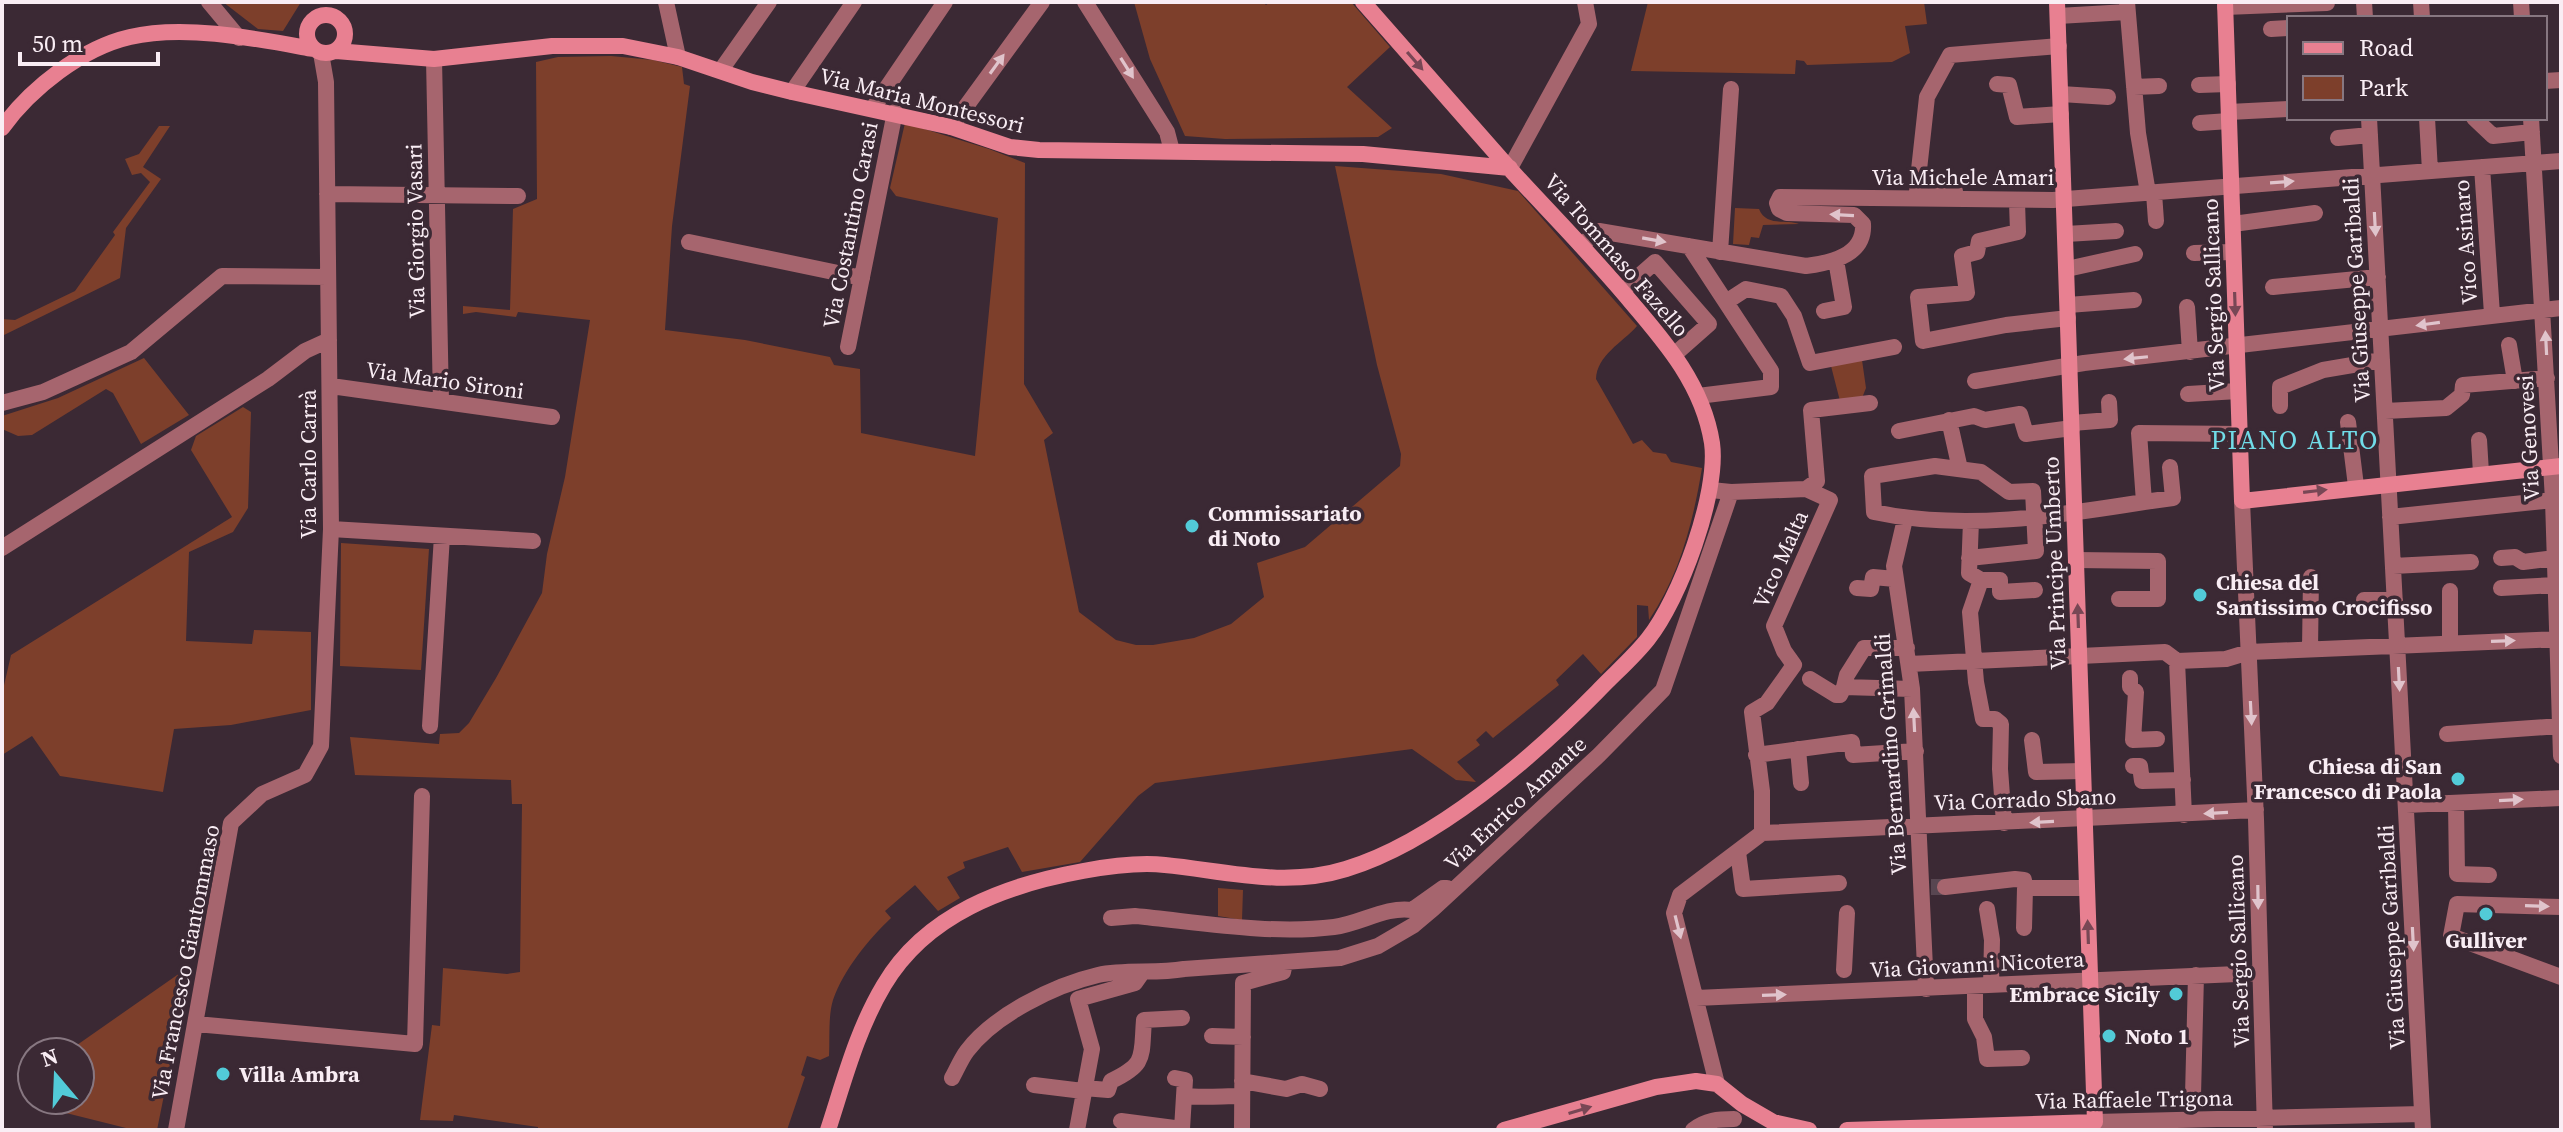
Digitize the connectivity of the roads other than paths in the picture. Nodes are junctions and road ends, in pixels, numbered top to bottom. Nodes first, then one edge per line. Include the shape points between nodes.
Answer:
1 (209, 2) edge
2 (318, 2) edge
3 (329, 2) edge
4 (666, 2) edge
5 (769, 2) edge
6 (854, 2) edge
7 (945, 2) edge
8 (1042, 2) edge
9 (1085, 2) edge
10 (1363, 2) edge
11 (1585, 2) edge
12 (2327, 3) edge
13 (2225, 5) edge
14 (2127, 7) edge
15 (2058, 9) edge
16 (310, 23) junction
17 (344, 25) junction
18 (2287, 28) edge
19 (2271, 29) dead end
20 (239, 38) junction
21 (284, 43) junction
22 (2059, 46) junction
23 (326, 51) junction
24 (378, 55) junction
25 (678, 57) junction
26 (434, 59) junction
27 (721, 70) junction
28 (1997, 84) dead end
29 (2228, 84) junction
30 (2199, 85) dead end
31 (2159, 86) dead end
32 (2134, 87) junction
33 (1731, 89) dead end
34 (792, 92) junction
35 (2061, 94) junction
36 (2108, 97) dead end
37 (873, 108) junction
38 (2287, 109) edge
39 (895, 112) junction
40 (2061, 114) junction
41 (2229, 116) junction
42 (2427, 120) edge
43 (2476, 120) edge
44 (2200, 123) dead end
45 (2531, 125) edge
46 (2370, 126) edge
47 (951, 127) junction
48 (2, 128) edge
49 (2338, 138) dead end
50 (1172, 151) junction
51 (2561, 161) edge
52 (2535, 163) junction
53 (2482, 167) junction
54 (1510, 168) junction
55 (2430, 171) junction
56 (2372, 176) junction
57 (2231, 186) junction
58 (2151, 193) junction
59 (327, 194) junction
60 (436, 195) junction
61 (518, 196) dead end
62 (2064, 200) junction
63 (1990, 201) junction
64 (2017, 202) junction
65 (2315, 213) dead end
66 (2156, 221) dead end
67 (2233, 224) junction
68 (2116, 231) dead end
69 (2066, 234) junction
70 (689, 242) dead end
71 (1581, 245) junction
72 (1689, 246) junction
73 (1720, 252) junction
74 (2233, 252) junction
75 (2194, 253) dead end
76 (2135, 254) dead end
77 (1836, 260) junction
78 (2067, 269) junction
79 (328, 277) junction
80 (2378, 277) junction
81 (862, 278) junction
82 (2273, 287) dead end
83 (1622, 291) junction
84 (2134, 300) dead end
85 (1726, 302) junction
86 (2187, 307) dead end
87 (2552, 309) edge
88 (1824, 311) dead end
89 (2068, 312) junction
90 (2492, 314) junction
91 (2380, 331) junction
92 (329, 340) junction
93 (2509, 345) dead end
94 (848, 347) dead end
95 (1894, 347) dead end
96 (2237, 347) junction
97 (2190, 352) junction
98 (1675, 354) junction
99 (2382, 360) junction
100 (2069, 365) junction
101 (2547, 378) junction
102 (1975, 381) dead end
103 (2515, 381) junction
104 (331, 386) junction
105 (2238, 391) junction
106 (2188, 394) dead end
107 (1698, 396) junction
108 (441, 401) junction
109 (2109, 402) dead end
110 (2, 403) edge
111 (1870, 403) dead end
112 (2280, 406) dead end
113 (2385, 411) junction
114 (552, 417) dead end
115 (1949, 420) junction
116 (2348, 422) dead end
117 (2072, 425) junction
118 (1899, 431) dead end
119 (2240, 434) junction
120 (2479, 440) dead end
121 (2556, 466) edge
122 (2170, 467) dead end
123 (1960, 469) junction
124 (2481, 473) junction
125 (2388, 483) junction
126 (1811, 485) junction
127 (2356, 486) junction
128 (1711, 490) junction
129 (1731, 492) junction
130 (2553, 500) junction
131 (2242, 501) junction
132 (2144, 502) junction
133 (2075, 513) junction
134 (2034, 516) junction
135 (2390, 517) junction
136 (2558, 517) edge
137 (1905, 519) junction
138 (1971, 521) junction
139 (331, 529) junction
140 (442, 536) junction
141 (533, 541) dead end
142 (2, 548) edge
143 (2557, 553) edge
144 (1969, 558) junction
145 (2501, 558) dead end
146 (2076, 560) junction
147 (2471, 562) dead end
148 (2393, 566) junction
149 (2311, 577) dead end
150 (1895, 579) junction
151 (1981, 580) junction
152 (2556, 585) junction
153 (1857, 588) dead end
154 (2501, 588) dead end
155 (2035, 590) dead end
156 (2450, 591) dead end
157 (2119, 599) dead end
158 (2364, 600) dead end
159 (2395, 600) junction
160 (2560, 639) edge
161 (2450, 642) junction
162 (2397, 644) junction
163 (2252, 646) junction
164 (2310, 649) junction
165 (1908, 656) junction
166 (2079, 656) junction
167 (2171, 657) junction
168 (1974, 661) junction
169 (2130, 666) junction
170 (1810, 679) dead end
171 (1844, 687) junction
172 (1912, 689) junction
173 (430, 726) dead end
174 (2560, 726) edge
175 (2447, 734) dead end
176 (2169, 739) junction
177 (2032, 740) dead end
178 (1798, 749) junction
179 (1916, 751) junction
180 (1756, 755) junction
181 (2561, 756) edge
182 (2133, 766) dead end
183 (2083, 771) junction
184 (2178, 780) junction
185 (1801, 783) dead end
186 (422, 796) dead end
187 (2561, 798) edge
188 (2456, 803) junction
189 (2406, 805) junction
190 (247, 808) joint
191 (2180, 815) junction
192 (2256, 815) junction
193 (2084, 820) junction
194 (2004, 823) junction
195 (1918, 826) junction
196 (1762, 833) junction
197 (1738, 852) junction
198 (2489, 875) dead end
199 (1839, 883) dead end
200 (1932, 887) junction
201 (2025, 888) junction
202 (2087, 888) junction
203 (1455, 889) junction
204 (2561, 907) edge
205 (1987, 909) dead end
206 (1847, 913) dead end
207 (1111, 918) dead end
208 (2024, 928) dead end
209 (1285, 963) junction
210 (1844, 970) dead end
211 (1142, 973) junction
212 (2260, 973) junction
213 (2196, 975) junction
214 (2561, 977) edge
215 (2090, 981) junction
216 (1983, 986) junction
217 (1926, 989) junction
218 (1696, 998) junction
219 (1182, 1018) dead end
220 (196, 1024) junction
221 (1212, 1036) dead end
222 (1243, 1037) junction
223 (2022, 1058) dead end
224 (952, 1078) dead end
225 (1175, 1078) dead end
226 (1717, 1084) junction
227 (1034, 1085) dead end
228 (1084, 1089) junction
229 (1242, 1089) junction
230 (1320, 1089) dead end
231 (1184, 1096) junction
232 (2193, 1096) dead end
233 (1734, 1119) dead end
234 (1121, 1121) dead end
235 (2095, 1122) junction
236 (2422, 1122) edge
237 (2264, 1124) edge
238 (1926, 1128) edge
239 (831, 1129) edge
240 (176, 1130) edge
241 (1077, 1130) edge
242 (1242, 1130) edge
243 (1504, 1130) edge
244 (1693, 1130) edge
245 (1809, 1130) edge
246 (1847, 1130) edge

1 - 20 street
2 - 16 street
3 - 17 street
4 - 25 street
5 - 27 street
6 - 34 street
7 - 37 street
47 -> 8 street
9 -> 50 street via 1167,132
10 -> 54 street, Via Tommaso Fazello
11 - 54 street via 1589,24
12 - 13 street
13 - 29 street, Via Sergio Sallicano
14 - 15 street
14 - 32 street
15 - 22 street, Via Principe Umberto
16 - 17 street via 328,14
16 - 21 street
16 - 23 street via 306,35
17 - 23 street via 346,37
17 - 24 street via 364,49
18 - 19 street
20 - 21 street
20 - 48 street via 155,34 104,45 49,80
21 - 23 street, Via Maria Montessori
22 - 35 street, Via Principe Umberto
22 - 63 street via 1950,55 1927,97 1917,188 1975,192
23 - 24 street, Via Maria Montessori
23 - 59 street, Via Carlo Carrà
24 - 26 street, Via Maria Montessori
25 - 26 street, Via Maria Montessori via 623,46 552,46
25 - 27 street, Via Maria Montessori
26 - 60 street, Via Giorgio Vasari
27 - 34 street, Via Maria Montessori
28 - 40 street via 2009,85 2017,117
29 - 30 street
29 - 41 street, Via Sergio Sallicano
31 - 32 street
32 - 58 street
33 - 73 street
34 - 37 street, Via Maria Montessori
35 - 36 street
35 - 40 street, Via Principe Umberto
37 - 39 street, Via Maria Montessori
38 - 41 street
39 - 47 street, Via Maria Montessori
39 - 81 street, Via Costantino Carasi
40 - 62 street, Via Principe Umberto
41 - 44 street
41 - 57 street, Via Sergio Sallicano
42 - 55 street
43 - 45 street via 2493,136
45 - 52 street, Via Genovesi
46 - 49 street
46 - 56 street, Via Giuseppe Garibaldi
47 - 50 street, Via Maria Montessori via 1010,147
50 - 54 street, Via Maria Montessori via 1363,154
51 - 52 street, Via Michele Amari
52 - 53 street, Via Michele Amari
52 - 87 street, Via Genovesi
53 - 55 street, Via Michele Amari
53 - 90 street, Vico Asinaro
54 - 71 street, Via Tommaso Fazello
55 - 56 street, Via Michele Amari
57 -> 56 street, Via Michele Amari
56 -> 80 street, Via Giuseppe Garibaldi
57 - 58 street, Via Michele Amari
57 - 67 street, Via Sergio Sallicano
58 - 62 street, Via Michele Amari
58 - 66 street
59 - 60 street
59 - 79 street, Via Carlo Carrà
60 - 61 street
60 - 108 street, Via Giorgio Vasari
62 - 64 street, Via Michele Amari
62 - 69 street, Via Principe Umberto
63 - 64 street, Via Michele Amari
77 -> 63 street, Via Michele Amari via 1861,242 1859,218 1787,213 1779,209 1780,197
64 - 89 street via 2018,232 1979,241 1977,252 1962,256 1967,293 1918,297 1923,341
65 - 67 street
67 - 74 street, Via Sergio Sallicano
68 - 69 street
69 - 78 street, Via Principe Umberto
70 - 81 street
71 -> 72 street via 1599,231
71 - 83 street, Via Tommaso Fazello
72 - 73 street
72 - 85 street
73 - 77 street via 1806,266
74 - 75 street
74 -> 96 street, Via Sergio Sallicano
76 - 78 street
77 - 88 street via 1844,307
78 - 89 street, Via Principe Umberto
79 - 92 street, Via Carlo Carrà
79 - 110 street via 222,276 131,352 43,392
80 - 82 street
80 - 91 street, Via Giuseppe Garibaldi
81 - 94 street, Via Costantino Carasi
83 - 98 street, Via Tommaso Fazello
83 - 98 street via 1655,262 1709,324
84 - 89 street
85 - 95 street via 1746,289 1781,296 1810,363
85 - 107 street via 1771,371 1771,387
86 - 97 street
87 - 90 street
101 -> 87 street, Via Genovesi
89 - 100 street, Via Principe Umberto
90 -> 91 street
91 - 96 street
91 - 99 street, Via Giuseppe Garibaldi
92 - 104 street, Via Carlo Carrà
92 - 142 street
93 - 103 street
96 - 97 street
96 - 105 street, Via Sergio Sallicano
97 -> 100 street
98 - 107 street, Via Tommaso Fazello
99 - 112 street via 2323,370 2280,387
99 - 113 street, Via Giuseppe Garibaldi
100 - 102 street
100 - 117 street, Via Principe Umberto
101 - 103 street
101 - 121 street, Via Genovesi
103 - 113 street via 2463,385 2462,395 2446,408
104 - 108 street, Via Mario Sironi
104 - 139 street, Via Carlo Carrà
105 - 106 street
105 - 119 street, Via Sergio Sallicano
107 - 128 street, Via Tommaso Fazello via 1712,444
108 - 114 street, Via Mario Sironi
109 - 117 street via 2110,420
111 - 126 street via 1811,410
113 - 125 street, Via Giuseppe Garibaldi
115 - 117 street via 2020,414 2026,434
115 - 118 street
115 - 123 street
116 - 127 street
117 - 133 street, Via Principe Umberto
119 - 131 street, Via Sergio Sallicano
119 - 132 street via 2139,433
120 - 124 street
121 - 124 street
121 - 130 street, Via Genovesi
122 - 132 street via 2173,498
123 - 134 street via 1985,474 2009,492 2033,491
123 - 137 street via 1935,466 1872,476 1874,512
124 - 125 street
125 - 127 street
125 - 135 street, Via Giuseppe Garibaldi
126 - 129 street
126 - 180 street, Vico Malta via 1830,500 1776,618 1774,626 1794,665 1767,703 1752,712
131 -> 127 street
128 - 129 street
128 - 239 street, Via Tommaso Fazello via 1677,591 1648,640 1552,738 1438,826 1378,858 1306,878 1247,877 1162,864 1112,866 1022,885 981,900 928,934 885,983 861,1032
129 - 203 street, Via Enrico Amante via 1663,690
130 - 135 street
130 - 136 street, Via Genovesi
131 - 163 street, Via Sergio Sallicano
132 - 133 street
133 - 134 street
133 - 146 street, Via Principe Umberto
134 - 138 street
134 - 144 street via 2036,551
135 - 148 street, Via Giuseppe Garibaldi
136 - 143 street, Via Genovesi
137 - 138 street
137 - 150 street, Via Bernardino Grimaldi
138 - 144 street
139 - 140 street
139 - 190 street, Via Carlo Carrà via 321,746 305,775 262,794
140 - 141 street
140 - 173 street
143 - 145 street via 2523,562
143 - 152 street, Via Genovesi
144 - 151 street via 1969,573
146 - 157 street via 2158,561 2158,599
166 -> 146 street, Via Principe Umberto
147 - 148 street
148 - 159 street, Via Giuseppe Garibaldi
149 - 164 street
150 - 153 street via 1873,577 1871,589
150 - 165 street, Via Bernardino Grimaldi
151 - 155 street via 2000,580 2000,592
151 - 168 street via 1970,612
152 - 154 street
152 - 160 street, Via Genovesi
156 - 161 street
158 - 159 street
159 - 162 street, Via Giuseppe Garibaldi
161 -> 160 street
160 - 174 street, Via Genovesi
161 - 162 street
162 - 164 street
162 -> 189 street, Via Giuseppe Garibaldi
163 - 164 street
163 - 167 street via 2226,659
163 -> 192 street, Via Sergio Sallicano
165 - 168 street
165 - 171 street via 1864,648
165 - 172 street, Via Bernardino Grimaldi
166 - 168 street
166 - 169 street
166 - 183 street, Via Principe Umberto
167 - 169 street
167 - 176 street
168 - 194 street via 1983,719 2001,724
169 - 176 street via 2130,687 2136,692 2133,740
170 - 171 street via 1836,695
171 - 172 street
179 -> 172 street, Via Bernardino Grimaldi
174 - 175 street
174 - 181 street, Via Genovesi
176 - 184 street
177 - 183 street via 2036,772
178 - 179 street via 1852,742 1853,755
178 - 180 street
178 - 185 street
179 - 195 street, Via Bernardino Grimaldi
180 - 196 street, Vico Malta
182 - 184 street via 2140,766 2142,781
183 - 193 street, Via Principe Umberto
184 - 191 street
186 - 220 street via 415,1044
188 -> 187 street
188 - 189 street
188 - 198 street via 2457,874
189 -> 236 street, Via Giuseppe Garibaldi
190 - 220 street, Via Francesco Giantommaso via 231,823
192 -> 191 street, Via Corrado Sbano
191 - 193 street, Via Corrado Sbano
192 -> 212 street, Via Sergio Sallicano
193 -> 194 street, Via Corrado Sbano
193 - 202 street, Via Principe Umberto
194 - 195 street, Via Corrado Sbano
195 - 196 street, Via Corrado Sbano
195 - 200 street, Via Bernardino Grimaldi
196 - 197 street
197 - 199 street via 1743,889
197 -> 218 street via 1680,895 1675,905
200 - 201 street via 2015,879 2024,880
200 - 217 street, Via Bernardino Grimaldi
201 - 202 street
201 - 208 street
215 -> 202 street, Via Principe Umberto
203 - 207 street via 1443,888 1412,910 1400,908 1336,927
203 - 209 street, Via Enrico Amante via 1414,925 1378,946 1340,958
214 -> 204 street via 2451,936 2457,904
205 - 216 street via 1992,940
206 - 210 street
209 - 211 street, Via Enrico Amante
209 - 222 street via 1283,972 1243,983
211 - 224 street, Via Enrico Amante via 1099,975 1068,984 1006,1015 968,1050
211 - 228 street via 1135,983 1078,999 1092,1049
212 - 213 street, Via Giovanni Nicotera
212 - 237 street, Via Sergio Sallicano
213 - 215 street, Via Giovanni Nicotera
213 - 232 street
215 - 216 street, Via Giovanni Nicotera
215 - 235 street, Via Principe Umberto
216 - 217 street, Via Giovanni Nicotera
216 - 223 street via 1975,1019 1987,1059
218 -> 217 street, Via Giovanni Nicotera
218 - 226 street
219 - 228 street via 1144,1020 1141,1061 1111,1081 1108,1090
220 - 240 street, Via Francesco Giantommaso
221 - 222 street
222 - 229 street
225 - 231 street via 1185,1080
243 -> 226 street via 1656,1087 1696,1081
226 - 245 street via 1773,1122
227 - 228 street
228 - 241 street
229 - 230 street via 1302,1084
229 - 231 street via 1211,1099
229 - 242 street
231 - 234 street via 1182,1129
233 - 244 street via 1702,1123
235 - 237 street, Via Raffaele Trigona
235 - 238 street, Via Raffaele Trigona
236 - 237 street, Via Raffaele Trigona
238 - 246 street, Via Raffaele Trigona

